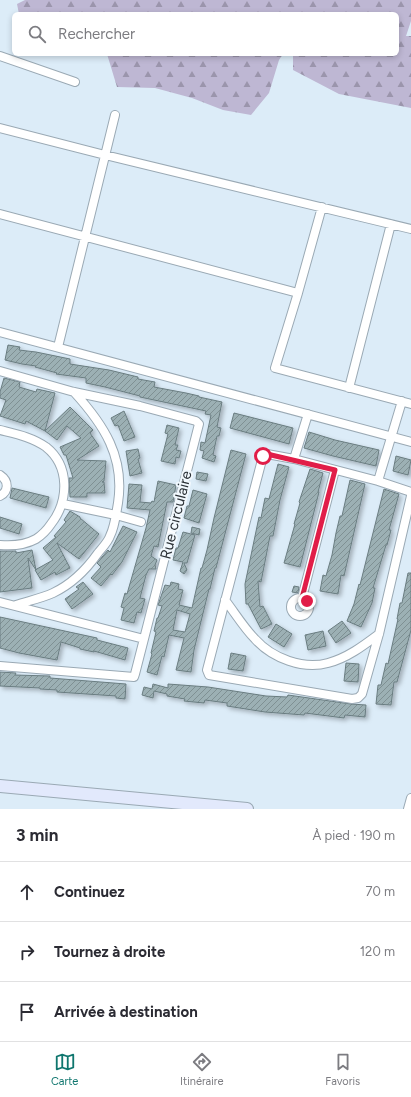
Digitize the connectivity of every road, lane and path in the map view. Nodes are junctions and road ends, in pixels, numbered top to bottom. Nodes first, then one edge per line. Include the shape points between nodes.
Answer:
1 (0, 56) edge
2 (75, 82) dead end
3 (115, 115) dead end
4 (0, 128) edge
5 (105, 155) junction
6 (322, 207) junction
7 (0, 214) edge
8 (391, 224) junction
9 (411, 229) edge
10 (85, 237) junction
11 (298, 293) junction
12 (0, 332) edge
13 (58, 348) junction
14 (0, 372) edge
15 (349, 388) junction
16 (74, 392) junction
17 (402, 401) junction
18 (411, 404) edge
19 (308, 414) junction
20 (0, 430) edge
21 (391, 437) junction
22 (411, 442) edge
23 (294, 459) junction
24 (335, 470) junction
25 (0, 475) edge
26 (378, 481) junction
27 (411, 492) edge
28 (0, 496) edge
29 (411, 496) edge
30 (63, 504) junction
31 (116, 515) junction
32 (141, 522) dead end
33 (0, 545) edge
34 (302, 598) dead end
35 (225, 600) junction
36 (0, 602) edge
37 (16, 605) junction
38 (379, 634) junction
39 (144, 639) junction
40 (0, 666) edge
41 (0, 786) edge
42 (411, 798) edge
43 (248, 809) edge
44 (408, 809) edge

1 - 2 street
3 - 5 street
4 - 5 street
5 - 6 street
5 - 10 street
6 - 8 street
6 - 11 street
7 - 10 street
8 - 9 street
8 - 15 street
10 - 11 street
10 - 13 street
11 - 15 street via 275,368
12 - 13 street
13 - 19 street
14 - 16 street, Rue circulaire
15 - 17 street
16 - 31 street via 98,422 114,452 120,476
16 - 39 street, Rue circulaire via 140,406 199,424
17 - 18 street
17 - 21 street
19 - 21 street
19 - 23 street
20 - 30 street via 38,442 56,457 62,468
21 - 22 street
21 - 26 street
23 - 24 street
23 - 35 street via 267,454 263,456
24 - 26 street
24 - 34 street
25 - 28 street via 7,484
26 - 27 street
29 - 38 street
30 - 31 street
30 - 33 street via 56,518 37,538 16,545
31 - 32 street
31 - 37 street via 110,536 82,574 53,593
35 - 38 street via 264,648 276,656 310,666 328,663 348,655
35 - 38 street via 208,670 209,675 358,698 362,694
36 - 37 street
37 - 39 street
39 - 40 street, Rue circulaire via 134,677
41 - 43 main road
42 - 44 street

